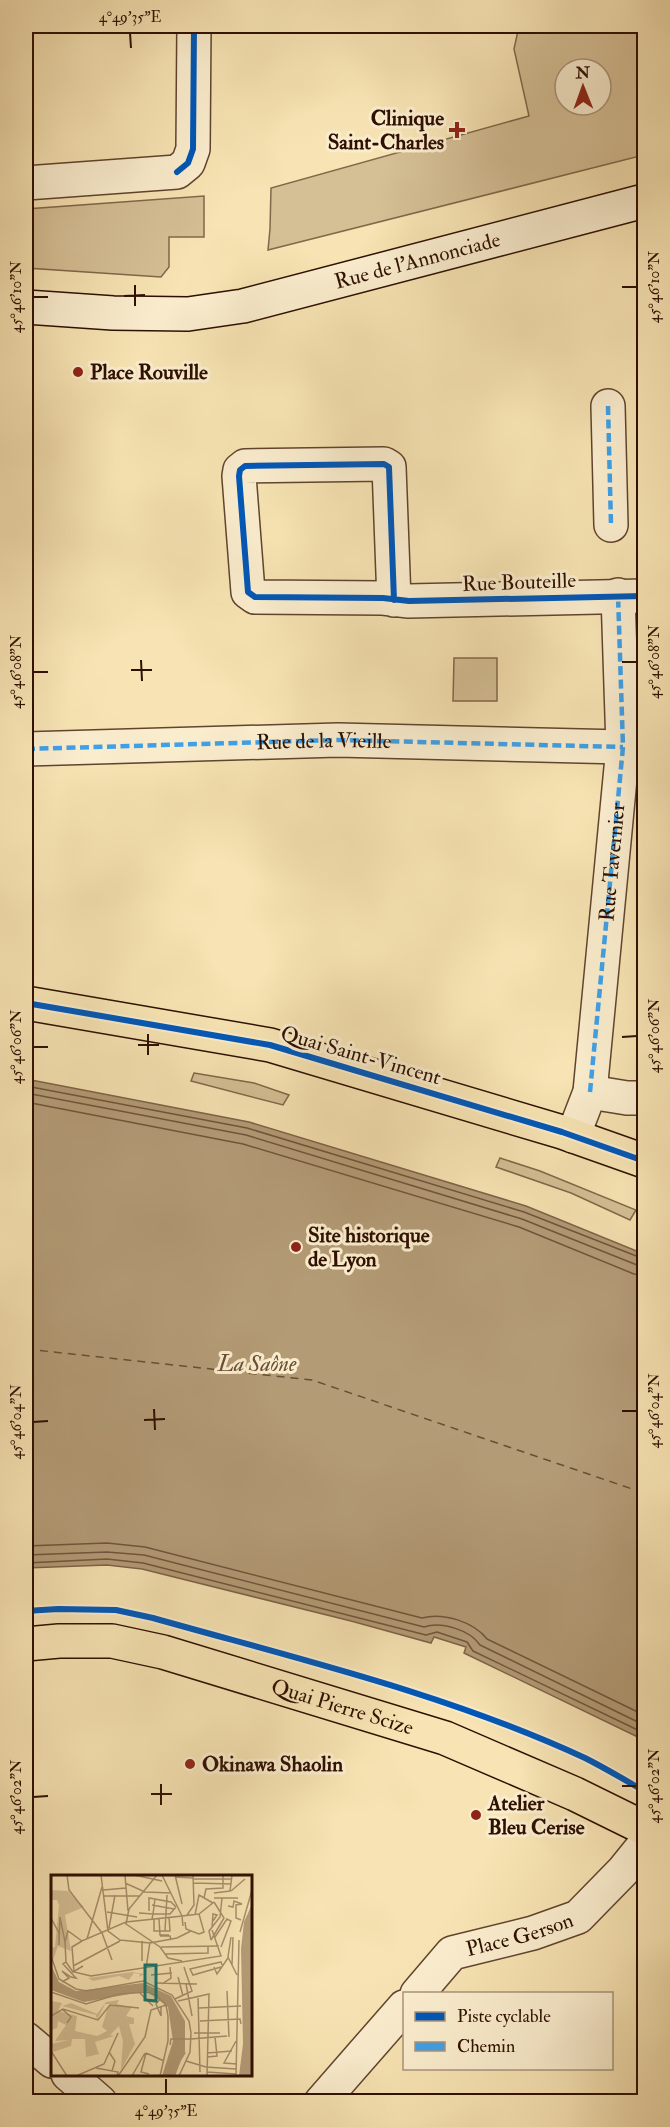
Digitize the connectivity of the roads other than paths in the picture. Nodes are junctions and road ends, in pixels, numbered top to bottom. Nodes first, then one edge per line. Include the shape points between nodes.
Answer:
1 (195, 26) edge
2 (26, 183) edge
3 (645, 201) edge
4 (26, 307) edge
5 (608, 406) dead end
6 (611, 525) dead end
7 (631, 596) edge
8 (394, 600) junction
9 (622, 747) junction
10 (26, 749) edge
11 (26, 1003) edge
12 (590, 1092) junction
13 (645, 1098) edge
14 (573, 1136) junction
15 (645, 1161) edge
16 (26, 1644) edge
17 (645, 1828) edge
18 (645, 1845) edge
19 (419, 1992) edge
20 (403, 2009) edge
21 (26, 2038) edge
22 (51, 2060) edge
23 (70, 2076) edge
24 (100, 2102) edge
25 (321, 2102) edge

1 - 2 street via 193,149 188,164 177,172
3 - 4 street, Rue de l'Annonciade via 243,306 188,314
5 - 6 street
7 - 8 street, Rue Bouteille
7 - 9 street, Rue Tavernier
8 - 8 street via 389,467 245,466 240,470 248,592 255,597
9 - 10 street, Rue de la Vieille via 338,740
9 - 12 street, Rue Tavernier
11 - 14 main road, Quai Saint-Vincent via 270,1045
12 - 13 street
12 - 14 street
14 - 15 main road, Quai Saint-Vincent
16 - 17 main road, Quai Pierre Scize via 112,1641 186,1659 445,1738
18 - 19 street, Place Gerson via 578,1917 533,1933 452,1953
20 - 25 street
21 - 22 street
23 - 24 street

